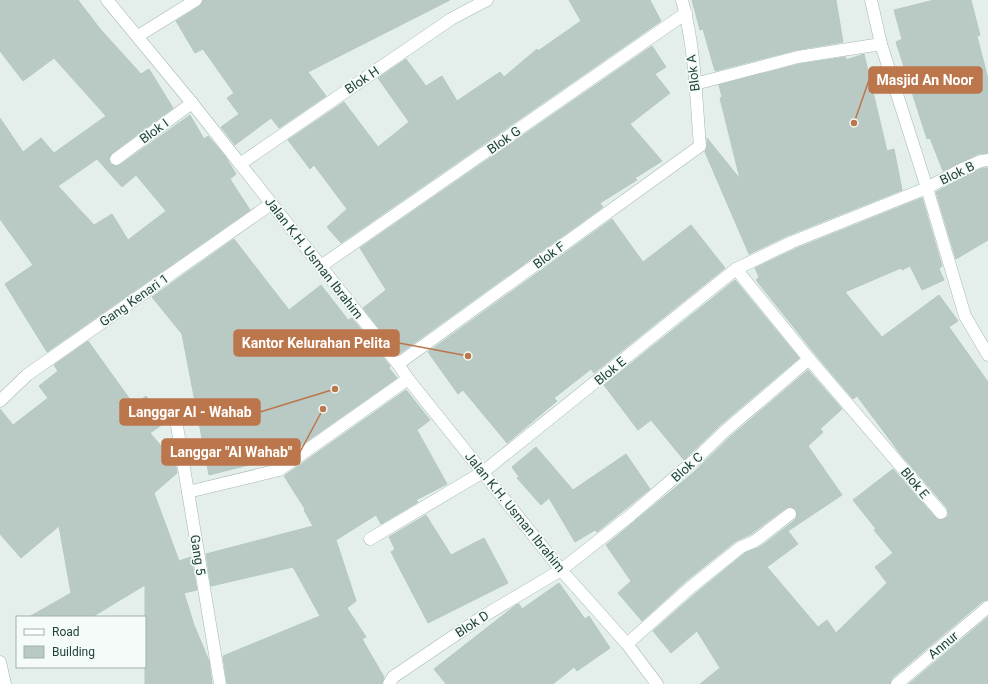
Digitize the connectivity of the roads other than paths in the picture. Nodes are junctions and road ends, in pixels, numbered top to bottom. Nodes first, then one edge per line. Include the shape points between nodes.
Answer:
1 (108, 0) edge
2 (196, 0) edge
3 (487, 0) edge
4 (682, 0) edge
5 (871, 0) edge
6 (686, 13) junction
7 (138, 36) junction
8 (881, 44) junction
9 (695, 84) junction
10 (192, 103) junction
11 (700, 146) joint
12 (116, 159) dead end
13 (988, 160) edge
14 (240, 164) junction
15 (927, 188) junction
16 (271, 204) junction
17 (321, 266) junction
18 (736, 269) junction
19 (988, 355) edge
20 (809, 359) junction
21 (398, 364) junction
22 (408, 379) junction
23 (0, 401) edge
24 (177, 426) dead end
25 (483, 472) junction
26 (188, 492) junction
27 (941, 513) dead end
28 (790, 514) dead end
29 (370, 539) dead end
30 (561, 570) junction
31 (988, 607) edge
32 (627, 644) junction
33 (0, 662) edge
34 (5, 684) edge
35 (220, 684) edge
36 (389, 684) edge
37 (657, 684) edge
38 (897, 684) edge

1 - 7 street, Jalan K.H. Usman Ibrahim
2 - 7 street
3 - 14 street, Blok H via 451,19
4 - 6 street, Blok A
5 - 8 street
6 - 9 street, Blok A
6 - 17 street, Blok G
7 - 10 street, Jalan K.H. Usman Ibrahim
8 - 9 street via 798,57
8 - 15 street
9 - 11 street, Blok A
10 - 12 street, Blok I
10 - 14 street, Jalan K.H. Usman Ibrahim
11 - 21 street, Blok F
13 - 15 street, Blok B via 962,169
14 - 16 street, Jalan K.H. Usman Ibrahim
15 - 18 street, Blok E via 792,242
15 - 19 street via 964,316
16 - 17 street, Jalan K.H. Usman Ibrahim
16 - 23 street, Gang Kenari 1 via 27,375
17 - 21 street, Jalan K.H. Usman Ibrahim
18 - 20 street, Blok E
18 - 25 street, Blok E
20 - 27 street, Blok E
20 - 30 street, Blok C via 637,510
21 - 22 street, Jalan K.H. Usman Ibrahim
22 - 25 street, Jalan K.H. Usman Ibrahim
22 - 26 street via 279,470
24 - 26 street, Gang 5
25 - 29 street, Blok E
25 - 30 street, Jalan K.H. Usman Ibrahim
26 - 35 street, Gang 5
28 - 32 street via 755,541 741,547
30 - 32 street, Jalan K.H. Usman Ibrahim
30 - 36 street, Blok D via 482,617 393,677
31 - 38 street, Annur
32 - 37 street, Jalan K.H. Usman Ibrahim
33 - 34 street

